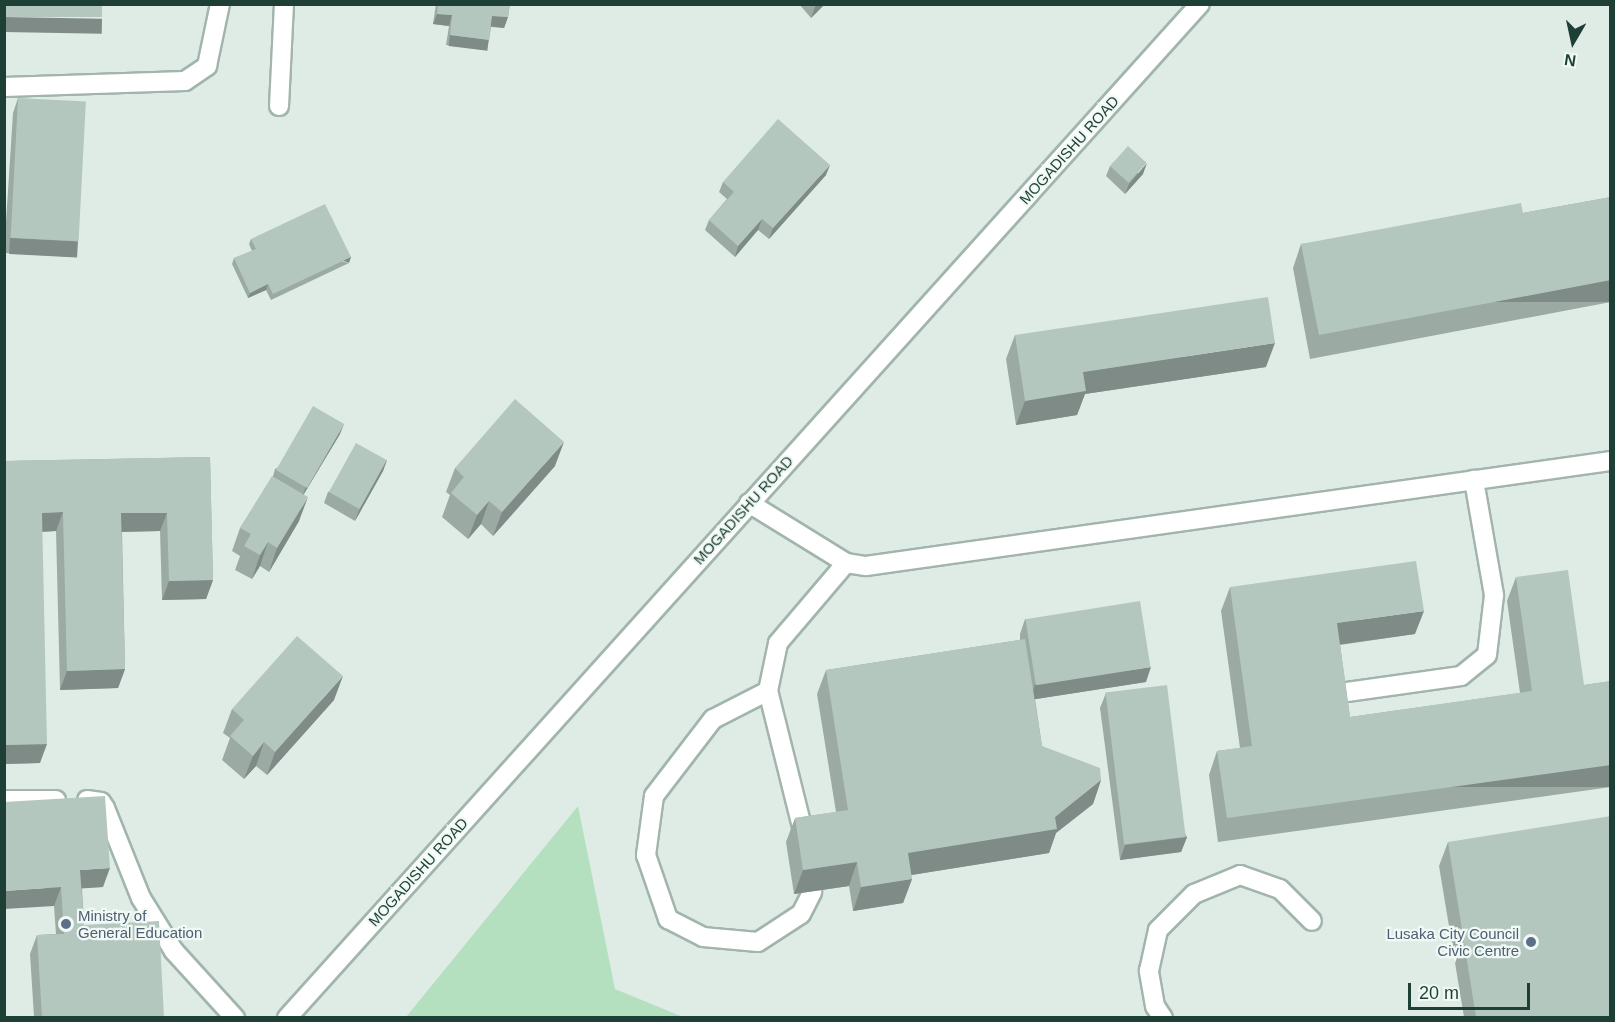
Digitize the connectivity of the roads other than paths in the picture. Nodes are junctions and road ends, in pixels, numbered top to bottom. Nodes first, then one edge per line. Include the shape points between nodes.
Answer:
1 (220, 4) edge
2 (284, 4) edge
3 (1200, 4) edge
4 (4, 87) edge
5 (279, 106) dead end
6 (1611, 461) edge
7 (1474, 480) junction
8 (749, 503) junction
9 (846, 563) junction
10 (768, 691) junction
11 (1347, 692) edge
12 (4, 800) edge
13 (806, 839) edge
14 (812, 892) edge
15 (1312, 921) dead end
16 (235, 1017) edge
17 (287, 1017) edge
18 (1163, 1017) edge

1 - 4 street via 207,66 185,81
2 - 5 street
3 - 8 street, MOGADISHU ROAD
6 - 7 street
7 - 9 street via 866,566
7 - 11 street via 1494,595 1487,655 1461,675
8 - 9 street
8 - 17 street, MOGADISHU ROAD
9 - 10 street via 778,643
10 - 13 street
10 - 14 street via 712,719 654,796 646,855 668,919 703,937 758,942 801,914
12 - 16 street via 101,802 141,898 174,951
15 - 18 street via 1280,889 1240,875 1194,894 1158,930 1149,971 1155,1006

